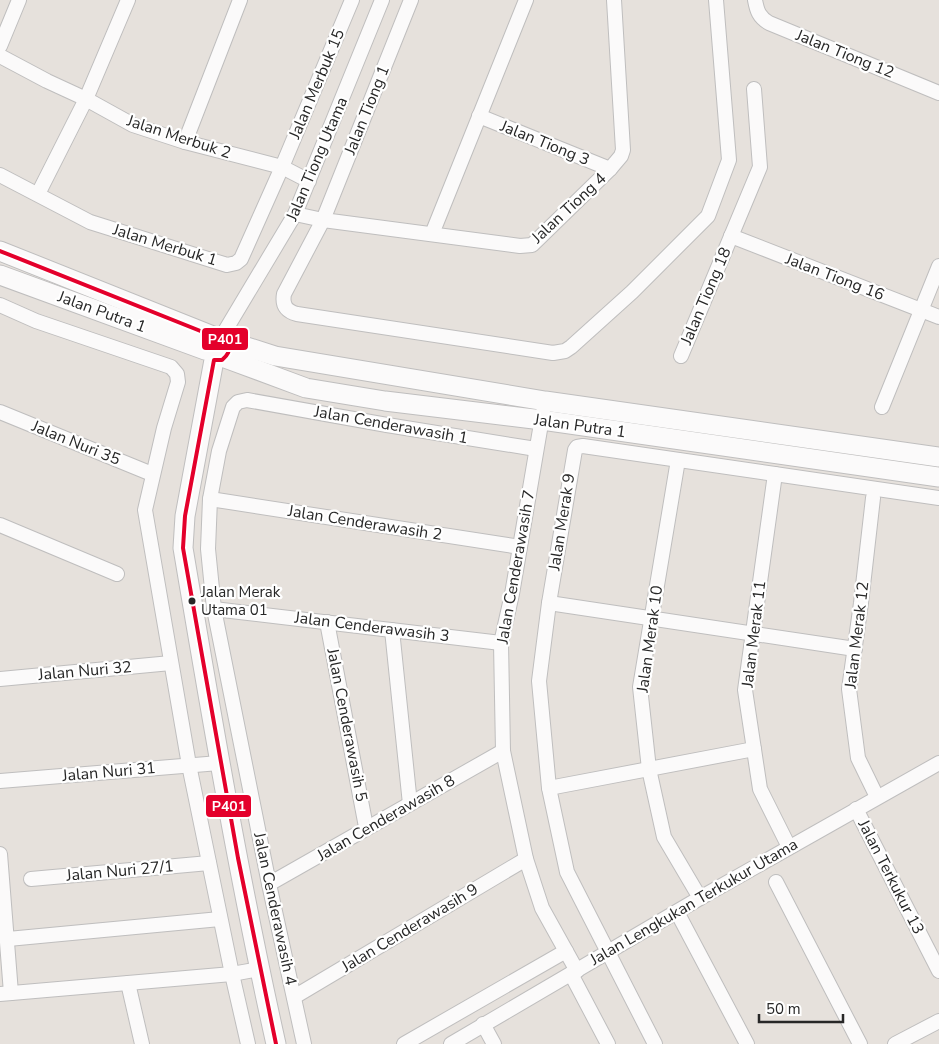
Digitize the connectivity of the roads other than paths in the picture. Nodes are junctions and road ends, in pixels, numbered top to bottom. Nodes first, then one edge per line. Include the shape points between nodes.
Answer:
1 (19, 0) edge
2 (128, 0) edge
3 (240, 0) edge
4 (352, 0) edge
5 (382, 0) edge
6 (411, 0) edge
7 (526, 0) edge
8 (614, 0) edge
9 (716, 0) edge
10 (756, 5) edge
11 (0, 46) edge
12 (0, 56) edge
13 (754, 89) dead end
14 (939, 93) edge
15 (86, 99) junction
16 (479, 116) junction
17 (185, 142) junction
18 (282, 167) junction
19 (610, 170) junction
20 (0, 175) edge
21 (309, 180) junction
22 (38, 194) junction
23 (295, 214) junction
24 (323, 220) junction
25 (432, 234) junction
26 (731, 236) junction
27 (0, 251) edge
28 (939, 266) edge
29 (0, 275) edge
30 (0, 305) edge
31 (921, 310) junction
32 (939, 317) edge
33 (218, 347) junction
34 (681, 356) dead end
35 (246, 400) joint
36 (545, 401) junction
37 (882, 407) dead end
38 (0, 412) edge
39 (542, 420) junction
40 (536, 449) junction
41 (939, 457) edge
42 (678, 460) junction
43 (152, 474) junction
44 (774, 474) junction
45 (939, 477) edge
46 (872, 498) dead end
47 (939, 498) edge
48 (210, 499) junction
49 (0, 525) edge
50 (520, 546) junction
51 (117, 574) dead end
52 (549, 603) junction
53 (214, 608) junction
54 (651, 618) junction
55 (327, 622) junction
56 (392, 630) junction
57 (753, 634) junction
58 (501, 643) junction
59 (854, 650) junction
60 (171, 663) junction
61 (0, 679) edge
62 (754, 749) junction
63 (502, 751) junction
64 (219, 763) junction
65 (939, 763) edge
66 (189, 765) junction
67 (650, 769) junction
68 (0, 781) edge
69 (550, 788) junction
70 (877, 798) junction
71 (410, 804) junction
72 (856, 809) junction
73 (366, 827) junction
74 (789, 847) junction
75 (0, 854) edge
76 (526, 858) junction
77 (209, 863) junction
78 (32, 879) dead end
79 (776, 882) dead end
80 (268, 884) junction
81 (700, 898) junction
82 (677, 912) junction
83 (220, 919) junction
84 (8, 939) junction
85 (566, 951) junction
86 (608, 951) junction
87 (259, 969) junction
88 (939, 971) edge
89 (574, 972) junction
90 (232, 974) junction
91 (128, 983) junction
92 (6, 994) edge
93 (294, 997) junction
94 (939, 1021) edge
95 (483, 1024) junction
96 (142, 1044) edge
97 (248, 1044) edge
98 (276, 1044) edge
99 (304, 1044) edge
100 (404, 1044) edge
101 (451, 1044) edge
102 (494, 1044) edge
103 (608, 1044) edge
104 (654, 1044) edge
105 (748, 1044) edge
106 (860, 1044) edge
107 (895, 1044) edge

1 - 11 street
2 - 15 street
3 - 17 street
4 - 18 street, Jalan Merbuk 15
5 - 21 street, Jalan Tiong Utama
6 - 24 street, Jalan Tiong 1
7 - 16 street
8 - 19 street, Jalan Tiong 4 via 624,144 621,156
9 - 24 street, Jalan Tiong 1 via 729,160 708,216 632,292 565,351 553,353 290,312 282,301 284,294
10 - 14 street, Jalan Tiong 12 via 760,18 769,23
12 - 15 street, Jalan Merbuk 2
13 - 26 street, Jalan Tiong 18 via 760,167
15 - 17 street, Jalan Merbuk 2 via 133,125
15 - 22 street
16 - 19 street, Jalan Tiong 3
16 - 25 street
17 - 18 street, Jalan Merbuk 2
18 - 21 street, Jalan Merbuk 2
18 - 22 street, Jalan Merbuk 1 via 241,259 227,265 90,222
19 - 25 street, Jalan Tiong 4 via 532,244 520,246
20 - 22 street, Jalan Merbuk 1
21 - 23 street, Jalan Tiong Utama
23 - 24 street, Jalan Tiong 4
23 - 33 street, Jalan Tiong Utama
24 - 25 street, Jalan Tiong 4
26 - 31 street, Jalan Tiong 16
26 - 34 street, Jalan Tiong 18
27 - 33 main road, Jalan Putra 1
28 - 31 street
29 - 33 main road, Jalan Putra 1
30 - 43 street via 36,321 171,367 178,382
31 - 32 street, Jalan Tiong 16
31 - 37 street
33 - 36 main road, Jalan Putra 1
33 - 39 main road, Jalan Putra 1 via 306,388
33 - 64 main road via 185,516 183,548
35 - 40 street, Jalan Cenderawasih 1
35 - 48 street, Jalan Cenderawasih 4 via 233,407 219,451
36 - 39 street, Jalan Cenderawasih 7
36 - 41 main road, Jalan Putra 1
38 - 43 street, Jalan Nuri 35
39 - 40 street, Jalan Cenderawasih 7
39 - 45 main road, Jalan Putra 1
40 - 50 street, Jalan Cenderawasih 7
42 - 44 street, Jalan Merak 9
42 - 52 street, Jalan Merak 9 via 577,447
42 - 54 street, Jalan Merak 10
43 - 60 street via 145,510
44 - 47 street, Jalan Merak 9
44 - 57 street, Jalan Merak 11
46 - 59 street, Jalan Merak 12
48 - 50 street, Jalan Cenderawasih 2
48 - 53 street, Jalan Cenderawasih 4 via 208,549
49 - 51 street
50 - 58 street, Jalan Cenderawasih 7
52 - 54 street
52 - 69 street, Jalan Merak 9 via 539,681
53 - 55 street, Jalan Cenderawasih 3
53 - 80 street, Jalan Cenderawasih 4
54 - 57 street
54 - 67 street, Jalan Merak 10 via 640,687
55 - 56 street, Jalan Cenderawasih 3
55 - 73 street, Jalan Cenderawasih 5
56 - 58 street, Jalan Cenderawasih 3
56 - 71 street
57 - 59 street
57 - 62 street, Jalan Merak 11 via 745,690
58 - 63 street, Jalan Cenderawasih 7
59 - 70 street, Jalan Merak 12 via 849,688 858,758
60 - 61 street, Jalan Nuri 32
60 - 66 street
62 - 67 street
62 - 74 street, Jalan Merak 11 via 760,789
63 - 71 street, Jalan Cenderawasih 8
63 - 76 street, Jalan Cenderawasih 7
64 - 66 street, Jalan Nuri 31
64 - 87 main road
65 - 70 street, Jalan Lengkukan Terkukur Utama
66 - 68 street, Jalan Nuri 31
66 - 77 street
67 - 69 street
67 - 81 street, Jalan Merak 10 via 664,837
69 - 86 street, Jalan Merak 9 via 567,872
70 - 72 street, Jalan Lengkukan Terkukur Utama
71 - 73 street, Jalan Cenderawasih 8
72 - 74 street, Jalan Lengkukan Terkukur Utama
72 - 88 street, Jalan Terkukur 13
73 - 80 street, Jalan Cenderawasih 8
74 - 81 street, Jalan Lengkukan Terkukur Utama
75 - 84 street
76 - 85 street, Jalan Cenderawasih 7 via 542,908
76 - 93 street, Jalan Cenderawasih 9
77 - 78 street, Jalan Nuri 27/1
77 - 83 street
79 - 106 street
80 - 93 street, Jalan Cenderawasih 4
81 - 82 street, Jalan Lengkukan Terkukur Utama
82 - 86 street, Jalan Lengkukan Terkukur Utama
82 - 105 street
83 - 84 street
83 - 90 street
84 - 92 street
85 - 89 street, Jalan Cenderawasih 7
85 - 100 street
86 - 89 street, Jalan Lengkukan Terkukur Utama
86 - 104 street, Jalan Merak 9
87 - 90 street
87 - 98 main road
89 - 95 street, Jalan Lengkukan Terkukur Utama
89 - 103 street, Jalan Cenderawasih 7
90 - 91 street
90 - 97 street
91 - 92 street
91 - 96 street
93 - 99 street, Jalan Cenderawasih 4
94 - 107 street
95 - 101 street, Jalan Lengkukan Terkukur Utama
95 - 102 street

